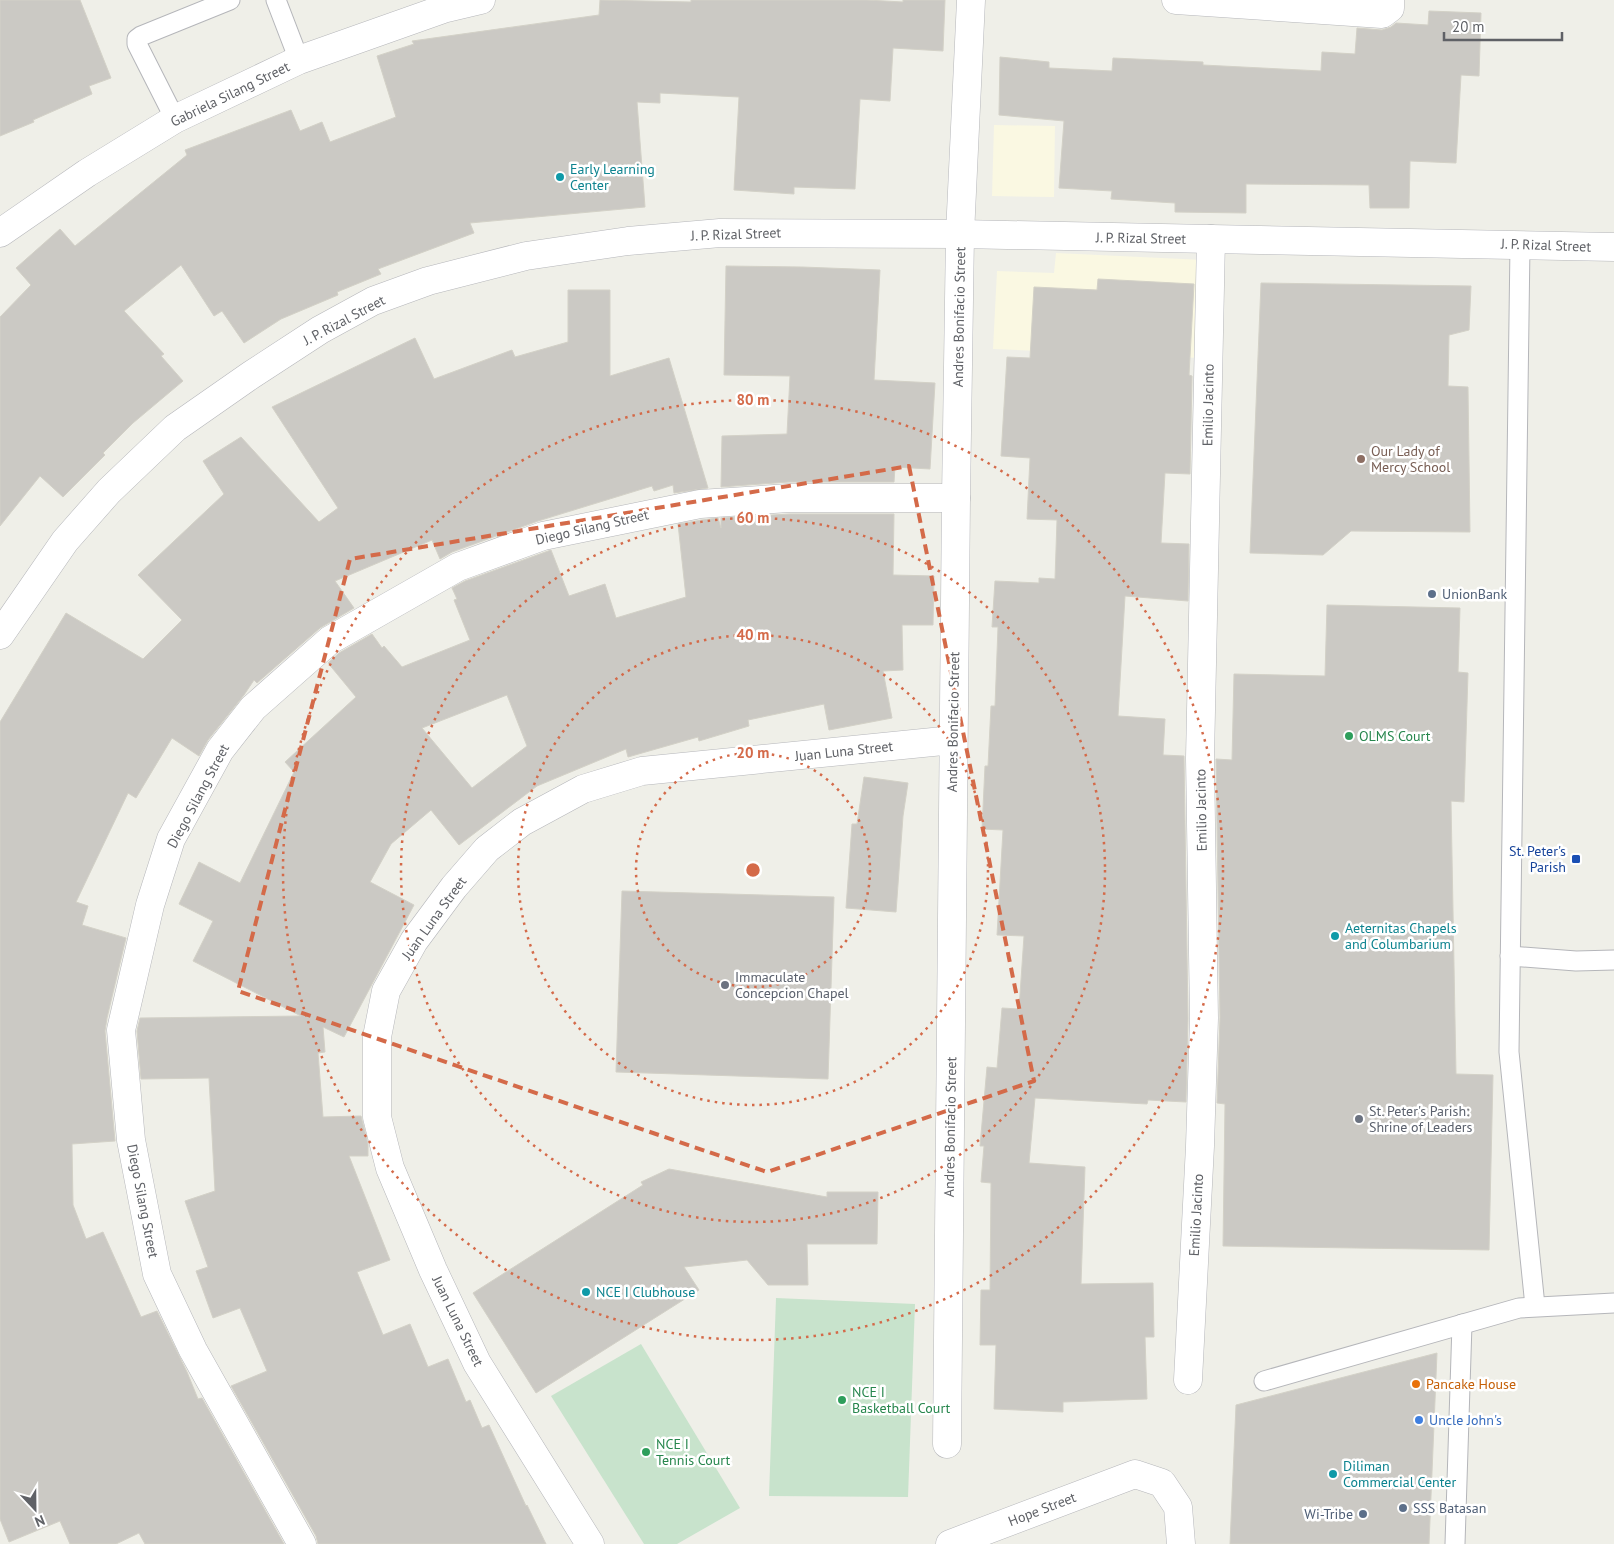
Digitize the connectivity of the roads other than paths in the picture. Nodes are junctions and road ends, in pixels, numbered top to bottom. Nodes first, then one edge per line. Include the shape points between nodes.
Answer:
1 (230, 0) edge
2 (276, 0) edge
3 (481, 0) edge
4 (971, 0) edge
5 (1176, 0) edge
6 (1390, 4) edge
7 (299, 60) junction
8 (175, 119) junction
9 (0, 233) edge
10 (960, 234) junction
11 (1211, 240) junction
12 (1520, 244) junction
13 (1614, 247) edge
14 (956, 498) junction
15 (0, 635) edge
16 (953, 740) junction
17 (1510, 956) junction
18 (1614, 960) edge
19 (1614, 1303) edge
20 (1535, 1306) junction
21 (1462, 1324) junction
22 (1188, 1380) dead end
23 (1264, 1381) dead end
24 (947, 1444) dead end
25 (302, 1544) edge
26 (590, 1544) edge
27 (950, 1544) edge
28 (1181, 1544) edge
29 (1455, 1544) edge

1 - 8 lane via 137,39 136,44
2 - 7 lane
3 - 7 street, Gabriela Silang Street via 443,9
4 - 10 street, Andres Bonifacio Street
5 - 6 street via 1382,14
7 - 8 street, Gabriela Silang Street
8 - 9 street, Gabriela Silang Street
10 - 11 street, J. P. Rizal Street
10 - 14 street, Andres Bonifacio Street
10 - 15 street, J. P. Rizal Street via 720,233 628,241 526,256 428,281 373,301 320,330 175,428 109,491 65,541
11 - 12 street, J. P. Rizal Street
11 - 22 street, Emilio Jacinto via 1200,758 1204,1018
12 - 13 street, J. P. Rizal Street
12 - 17 lane
14 - 16 street, Andres Bonifacio Street
14 - 25 street, Diego Silang Street via 789,498 700,504 543,536 458,567 330,640 253,708 220,750 171,839 150,905 123,1020 121,1030 131,1140 157,1274 193,1350
16 - 24 street, Andres Bonifacio Street
16 - 26 street, Juan Luna Street via 642,771 583,789 522,822 487,849 414,942 386,991 378,1037 377,1117 390,1168 477,1363
17 - 18 lane
17 - 20 lane via 1509,1052
19 - 20 lane
20 - 21 lane
21 - 23 lane
21 - 29 lane
27 - 28 street, Hope Street via 1135,1474 1162,1483 1178,1507

